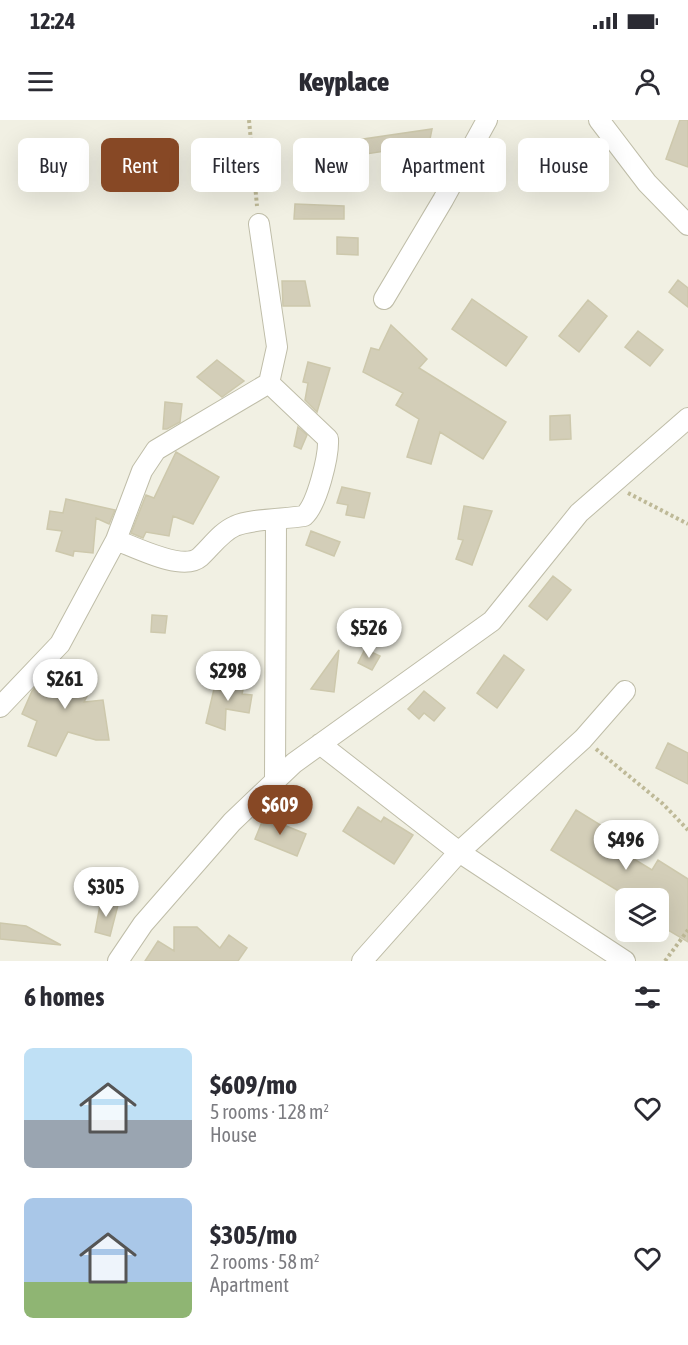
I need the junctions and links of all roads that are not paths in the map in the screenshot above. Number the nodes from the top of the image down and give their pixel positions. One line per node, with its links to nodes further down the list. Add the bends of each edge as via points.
1 (487, 120): 5 (street)
2 (599, 120): 4 (street, via 647,183)
3 (259, 224): 6 (street, via 277,347)
4 (688, 225)
5 (384, 299)
6 (269, 383): 8 (street, via 324,433 329,449 311,509 304,516); 9 (street, via 156,450 142,471)
7 (688, 418): 12 (street, via 579,513 492,621)
8 (276, 521): 9 (street, via 233,527 197,560 185,562); 13 (street)
9 (116, 540): 11 (street, via 60,644)
10 (625, 691): 14 (street, via 583,739)
11 (0, 707)
12 (320, 744): 13 (street); 14 (street)
13 (275, 781): 15 (street, via 232,822 143,924)
14 (459, 852): 16 (street); 17 (street)
15 (118, 961)
16 (362, 961)
17 (625, 961)

